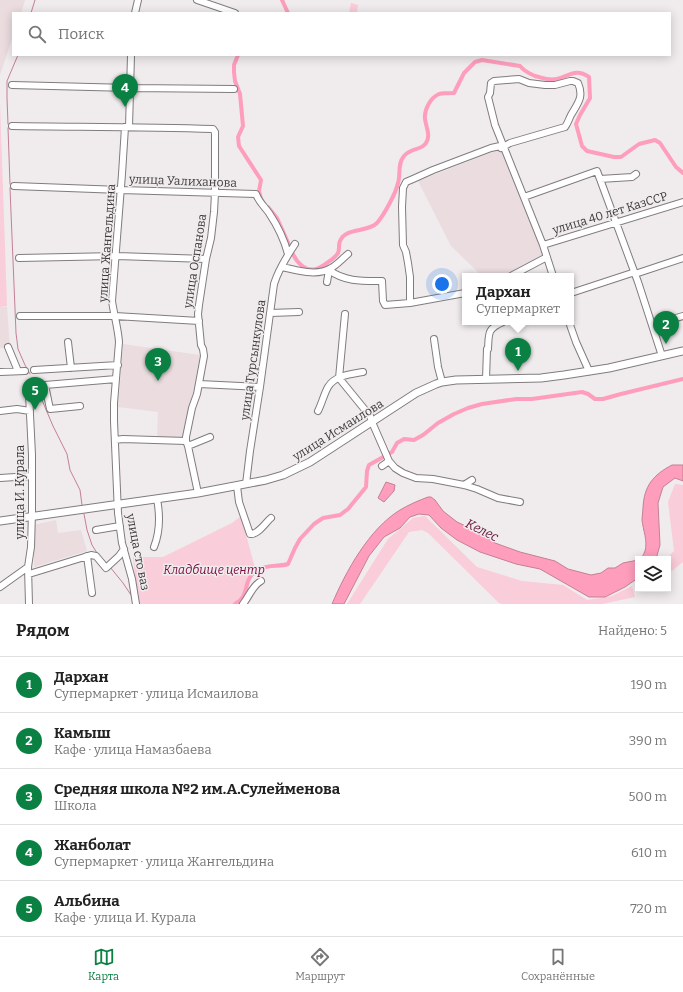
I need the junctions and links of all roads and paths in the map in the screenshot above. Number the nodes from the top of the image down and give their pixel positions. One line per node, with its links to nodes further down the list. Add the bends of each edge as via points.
1 (138, 0): 3 (street)
2 (197, 0): 4 (street)
3 (136, 12)
4 (232, 12)
5 (131, 56): 7 (street, улица Жангельдина)
6 (12, 86): 7 (street)
7 (130, 88): 8 (street); 10 (street, улица Жангельдина)
8 (234, 89)
9 (12, 126): 10 (street)
10 (127, 127): 15 (street, улица Жангельдина); 16 (street, улица Оспанова, via 213,129 216,136)
11 (502, 147): 11 (street, via 488,97 491,82 519,79 545,85 570,81 578,83 580,97 567,125); 17 (street); 37 (street, via 491,148 406,182 403,188 402,207 403,245 410,277)
12 (636, 174): 13 (street, via 632,177)
13 (600, 179): 17 (street, via 597,171); 19 (street)
14 (14, 186): 15 (street, улица Уалиханова)
15 (121, 190): 16 (street, улица Уалиханова); 24 (street, улица Жангельдина)
16 (215, 193): 22 (street, улица Уалиханова, via 256,194 281,234); 27 (street, улица Оспанова, via 212,232)
17 (524, 197): 21 (street)
18 (683, 202): 19 (street, улица 40 лет КазССР)
19 (616, 223): 21 (street, улица 40 лет КазССР); 33 (street)
20 (295, 244): 22 (street, улица Турсынкулова)
21 (543, 245): 25 (street)
22 (288, 254): 29 (street, улица Турсынкулова)
23 (348, 254): 30 (street)
24 (116, 256): 26 (street); 27 (street); 42 (street, улица Жангельдина, via 112,301)
25 (547, 257): 31 (street); 32 (street)
26 (19, 258)
27 (206, 258): 44 (street, улица Оспанова)
28 (683, 258): 33 (street)
29 (282, 267): 30 (street, via 310,273); 39 (street, улица Турсынкулова, via 274,284)
30 (329, 270): 34 (street); 37 (street, via 351,280 382,281 382,301 385,305)
31 (517, 273)
32 (552, 273)
33 (635, 274): 35 (street); 47 (street)
34 (327, 282)
35 (574, 292)
36 (462, 294): 37 (street)
37 (410, 303)
38 (299, 312): 39 (street)
39 (270, 313): 66 (street, улица Турсынкулова)
40 (346, 314): 61 (street)
41 (20, 316): 42 (street)
42 (115, 316): 44 (street); 53 (street, улица Жангельдина, via 119,333)
43 (683, 316): 47 (street)
44 (198, 321): 65 (street, улица Оспанова, via 204,356)
45 (496, 325): 62 (street, via 488,334)
46 (570, 325): 57 (street)
47 (652, 325): 52 (street)
48 (434, 339): 64 (street)
49 (68, 342): 54 (street)
50 (8, 347): 56 (street)
51 (683, 351): 52 (main road, улица Исмаилова)
52 (662, 356): 57 (main road, улица Исмаилова)
53 (118, 365): 54 (street); 63 (street, улица Жангельдина)
54 (71, 368): 55 (street)
55 (34, 370)
56 (18, 371): 58 (street); 59 (street)
57 (589, 371): 62 (main road, улица Исмаилова, via 541,378)
58 (0, 372)
59 (25, 372)
60 (363, 372): 61 (street)
61 (339, 378): 71 (street, via 329,385); 72 (street)
62 (486, 379): 64 (main road, улица Исмаилова)
63 (116, 380): 68 (street, via 45,385 50,409); 74 (street, улица Жангельдина)
64 (442, 382): 72 (main road, улица Исмаилова, via 416,393)
65 (199, 384): 66 (street); 75 (street, улица Оспанова, via 192,408)
66 (260, 388): 81 (street, улица Турсынкулова)
67 (30, 394): 70 (street, улица И. Курала)
68 (80, 406)
69 (0, 410): 70 (street)
70 (30, 411): 78 (street, улица И. Курала)
71 (318, 411)
72 (372, 422): 76 (street); 81 (main road, улица Исмаилова, via 312,464 283,475)
73 (210, 437): 75 (street)
74 (115, 440): 75 (street); 87 (street, улица Жангельдина)
75 (187, 443): 84 (street, улица Оспанова)
76 (389, 461): 77 (street); 82 (street, via 395,468 412,477)
77 (382, 466)
78 (31, 476): 79 (street); 88 (street, улица И. Курала)
79 (0, 478)
80 (472, 480): 82 (street)
81 (246, 484): 83 (main road, улица Исмаилова)
82 (464, 485): 86 (street, via 498,498)
83 (237, 486): 84 (main road, улица Исмаилова); 89 (street, via 242,516 250,534 257,532)
84 (198, 493): 85 (main road, улица Исмаилова)
85 (157, 499): 87 (main road, улица Исмаилова); 93 (street, via 158,539)
86 (520, 502)
87 (118, 505): 88 (main road, улица Исмаилова); 91 (street, улица сто ваз)
88 (31, 517): 90 (main road, улица Исмаилова); 96 (street, улица И. Курала)
89 (271, 518)
90 (0, 522)
91 (120, 526): 92 (street); 94 (street, улица сто ваз)
92 (96, 530)
93 (154, 547)
94 (124, 550): 95 (street, via 106,568 96,556); 102 (street, улица сто ваз)
95 (87, 556): 97 (street); 100 (street)
96 (28, 567): 97 (street, улица И. Курала); 99 (street)
97 (29, 574): 101 (street, улица И. Курала)
98 (261, 581): 103 (street)
99 (0, 587)
100 (92, 593)
101 (29, 604)
102 (136, 604)
103 (243, 604)

